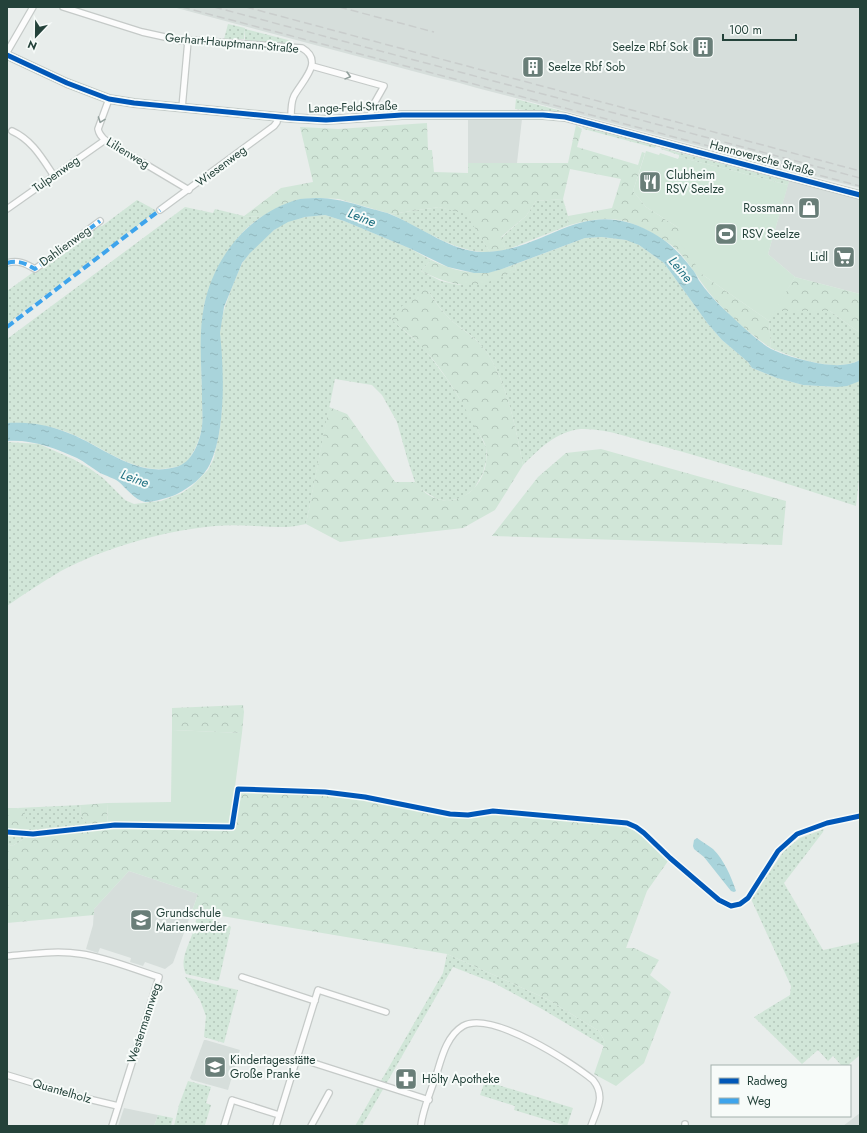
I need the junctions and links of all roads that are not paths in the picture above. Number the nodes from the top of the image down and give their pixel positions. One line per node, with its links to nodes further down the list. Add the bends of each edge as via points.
1 (33, 7): 4 (street)
2 (63, 7): 3 (street, Gerhart-Hauptmann-Straße, via 147,33)
3 (188, 42): 5 (street, Gerhart-Hauptmann-Straße, via 192,40 302,48 310,54); 7 (street)
4 (7, 53): 6 (street, Lange-Feld-Straße, via 67,84)
5 (312, 66): 9 (street, one-way to 9, via 384,86 371,109); 10 (street, Gerhart-Hauptmann-Straße, via 293,98)
6 (109, 99): 7 (street, Lange-Feld-Straße); 12 (street, Lilienweg, one-way to 12, via 98,128)
7 (182, 108): 8 (street, Lange-Feld-Straße)
8 (277, 117): 10 (street, Lange-Feld-Straße); 15 (street, Wiesenweg, via 274,126)
9 (371, 117): 10 (street, Lange-Feld-Straße, via 326,120); 13 (street, Lange-Feld-Straße, via 565,117)
10 (291, 118)
11 (12, 131): 14 (street, via 32,145)
12 (105, 140): 14 (street, Tulpenweg); 15 (street, Lilienweg)
13 (660, 142): 16 (street, Hannoversche Straße)
14 (54, 176): 17 (street, Tulpenweg)
15 (190, 190): 18 (street, Wiesenweg)
16 (860, 195)
17 (7, 209)
18 (160, 210)
19 (100, 221): 20 (street, Dahlienweg, via 34,268 23,262)
20 (7, 263)
21 (7, 956): 29 (street, Westermannweg, via 58,952 81,954 102,958 159,977)
22 (242, 977): 23 (street)
23 (315, 1001): 24 (street, via 318,990); 25 (street)
24 (386, 1012)
25 (298, 1058): 28 (street); 30 (street)
26 (7, 1075): 29 (street, Quantelholz)
27 (329, 1093): 34 (street)
28 (428, 1100): 35 (street); 36 (street, via 443,1055 455,1034 467,1024 478,1022 523,1037 551,1051 593,1080 598,1086 600,1097)
29 (118, 1106): 31 (street, Westermannweg)
30 (279, 1115): 32 (street, via 232,1100); 33 (street)
31 (112, 1126)
32 (224, 1126)
33 (276, 1126)
34 (311, 1126)
35 (421, 1126)
36 (591, 1126)

